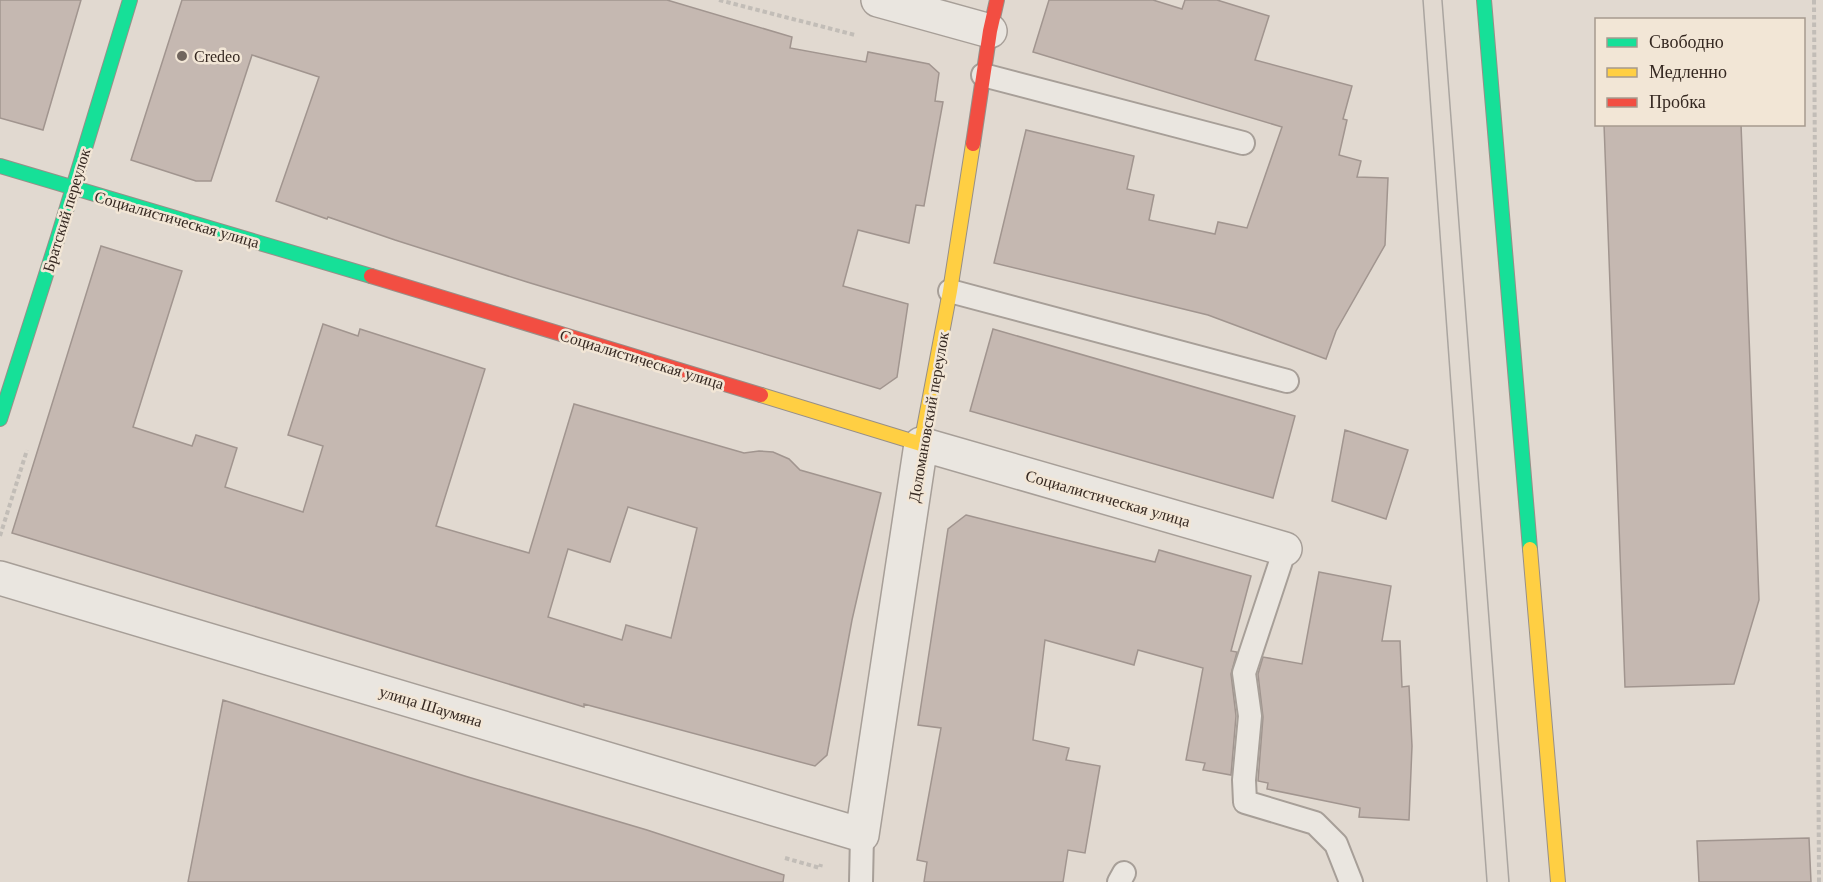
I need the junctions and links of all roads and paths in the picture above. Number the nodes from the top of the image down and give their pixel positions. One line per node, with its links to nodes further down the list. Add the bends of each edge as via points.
1 (130, 0): 11 (street, Братский переулок)
2 (719, 0): 7 (path)
3 (878, 0): 6 (street)
4 (1484, 0): 25 (street)
5 (1814, 0): 14 (path)
6 (993, 15): 8 (street, Доломановский переулок)
7 (855, 35)
8 (983, 75): 9 (lane); 12 (street, Доломановский переулок)
9 (1243, 143)
10 (0, 166): 11 (street, Социалистическая улица)
11 (73, 188): 16 (street, Братский переулок); 17 (street, Социалистическая улица)
12 (950, 291): 13 (lane); 17 (street, Доломановский переулок)
13 (1287, 381)
14 (1817, 392): 15 (path); 26 (path)
15 (1823, 393)
16 (0, 419)
17 (921, 444): 20 (street, Социалистическая улица); 22 (street, Доломановский переулок)
18 (28, 447): 19 (path)
19 (0, 537)
20 (1284, 549): 24 (lane, via 1244,673 1250,716 1245,802 1315,823 1336,844)
21 (0, 578): 22 (street, улица Шаумяна)
22 (862, 835): 23 (lane)
23 (861, 882)
24 (1351, 882)
25 (1558, 882)
26 (1819, 882)

